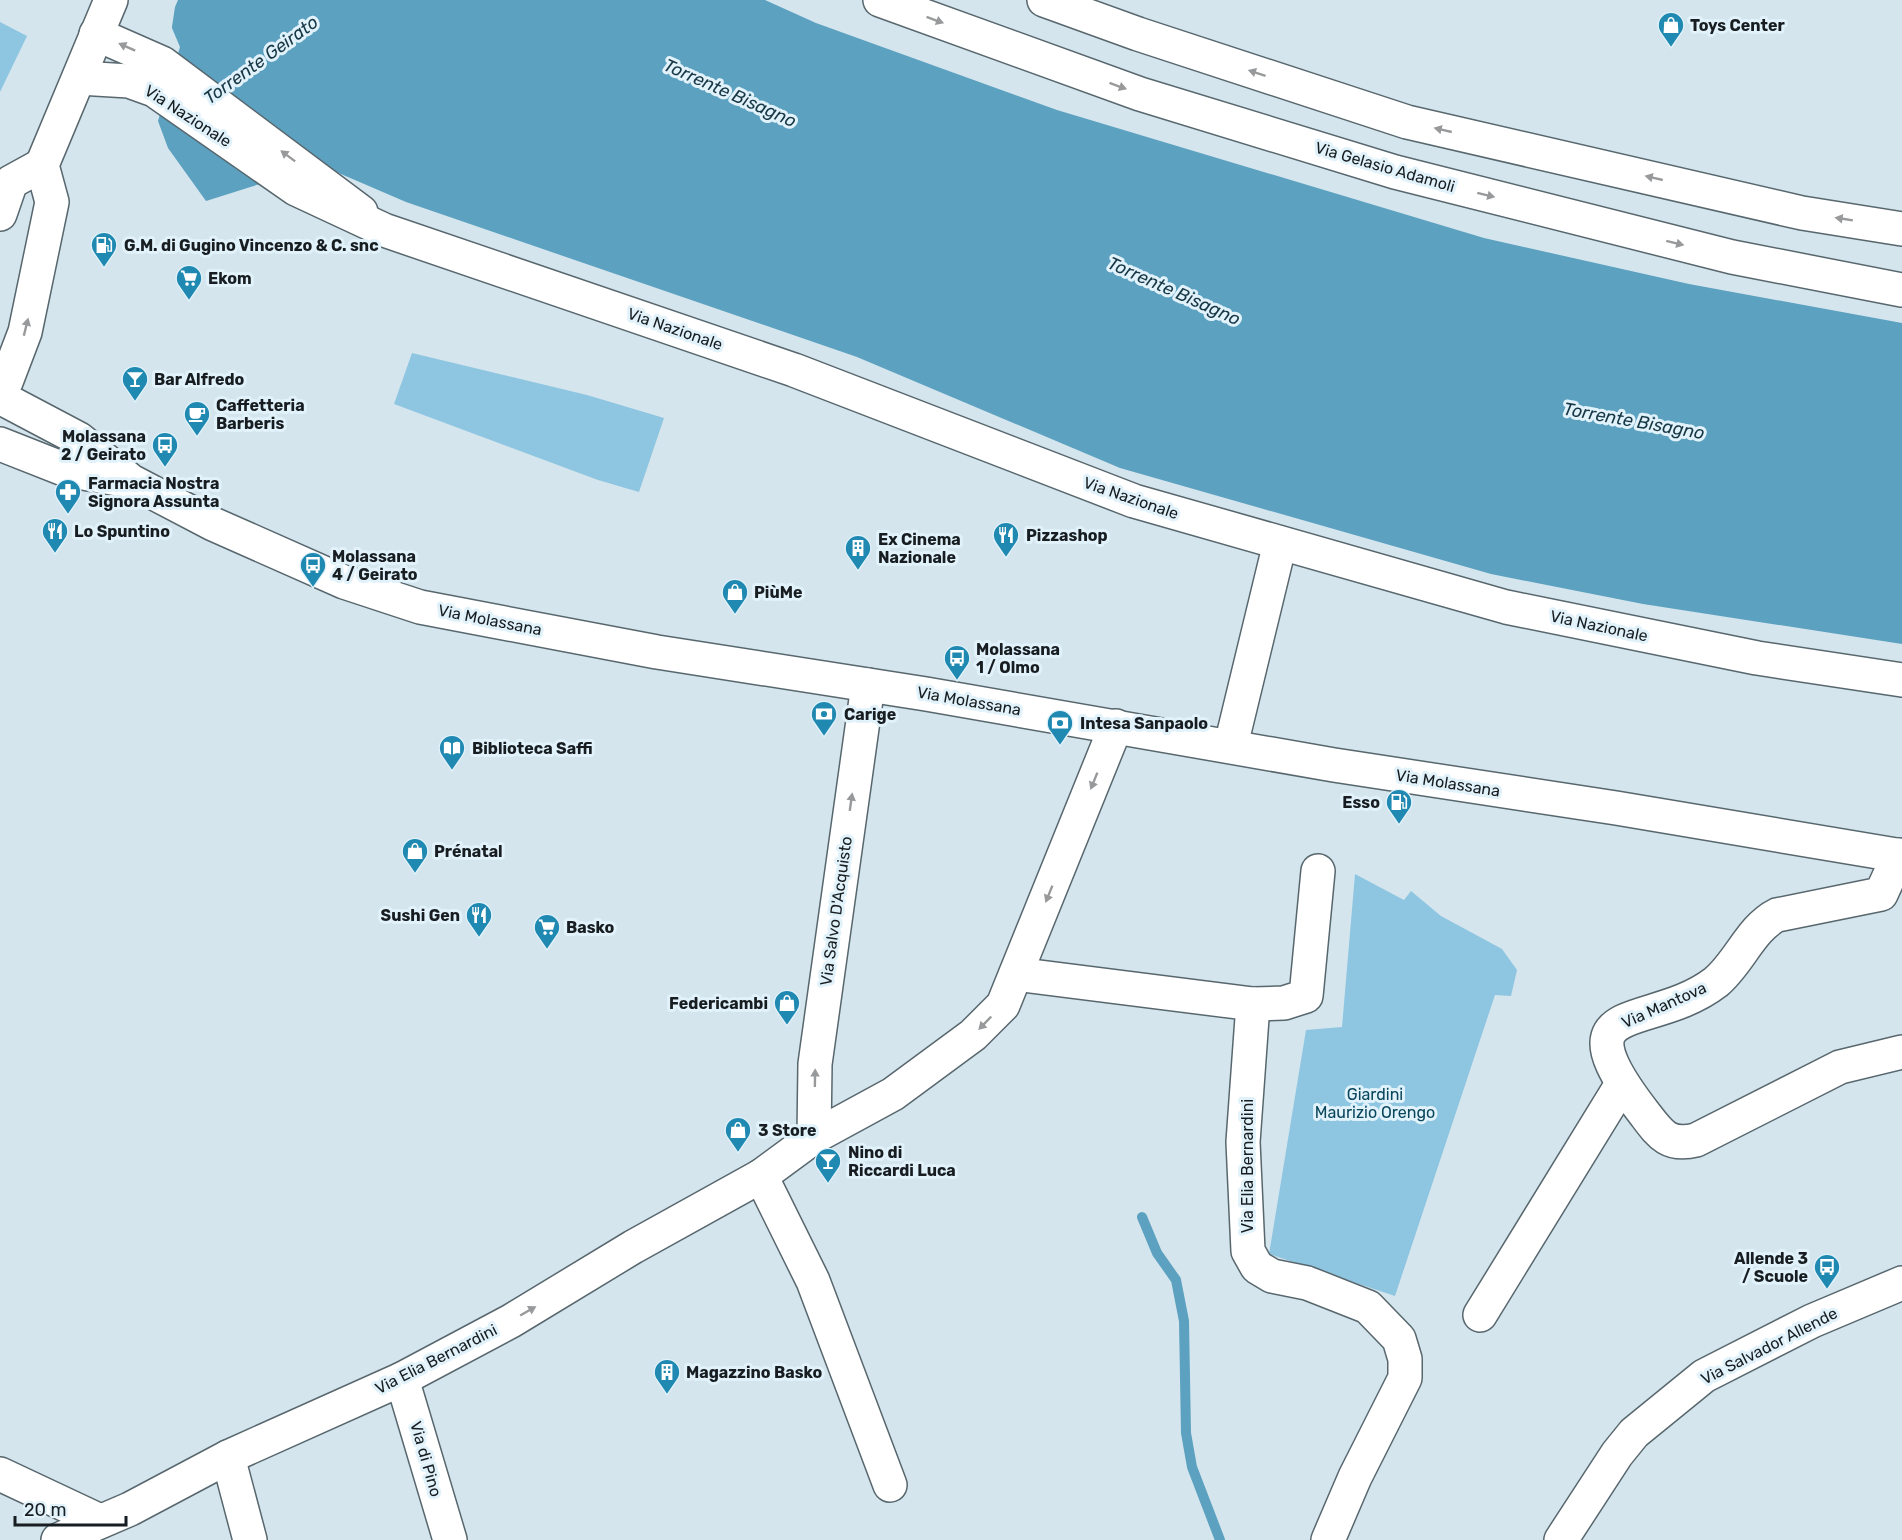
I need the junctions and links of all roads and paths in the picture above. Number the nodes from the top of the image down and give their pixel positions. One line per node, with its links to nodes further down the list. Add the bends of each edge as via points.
1 (880, 0): 9 (main road, Via Gelasio Adamoli, one-way to 9, via 1140,94 1395,172 1732,257)
2 (1044, 0): 7 (main road, one-way to 2, via 1803,213 1407,122)
3 (104, 15): 4 (main road); 8 (main road, Via Nazionale, one-way to 3)
4 (79, 78): 5 (main road); 8 (main road, Via Nazionale, via 129,81 154,90 296,189)
5 (42, 165): 6 (main road, via 11,182); 10 (main road, one-way to 5, via 25,332 52,202)
6 (0, 214)
7 (1902, 229)
8 (384, 230): 13 (main road, Via Nazionale, via 794,370 1134,501)
9 (1902, 290)
10 (4, 396): 12 (main road, Via Molassana, via 79,439)
11 (0, 444): 12 (main road, Via Molassana, via 66,470)
12 (131, 481): 15 (main road, Via Molassana, via 213,524 344,582 420,607 657,652)
13 (1280, 543): 14 (main road, Via Nazionale, via 1506,607 1757,658); 17 (main road)
14 (1902, 680)
15 (868, 685): 16 (main road, Via Molassana); 24 (main road, Via Salvo D'Acquisto, one-way to 15, via 815,1064)
16 (1116, 726): 17 (main road, Via Molassana); 20 (main road, Via Elia Bernardini, one-way to 20)
17 (1231, 745): 18 (main road, Via Molassana)
18 (1900, 856): 23 (main road, Via Mantova, via 1881,894 1767,920 1734,965 1715,982 1620,1023 1610,1031 1606,1053)
19 (1318, 871): 21 (main road, via 1306,996 1284,1003)
20 (1016, 974): 21 (main road); 24 (main road, Via Elia Bernardini, one-way to 24, via 1003,1005 973,1035 893,1094)
21 (1253, 1004): 36 (main road, Via Elia Bernardini, via 1244,1142 1248,1251 1257,1267 1272,1276 1307,1283 1368,1307 1399,1339 1405,1359 1405,1378)
22 (1902, 1052): 23 (main road, Via Mantova, via 1840,1067 1683,1143 1660,1132)
23 (1622, 1084): 27 (main road)
24 (814, 1137): 25 (main road, Via Elia Bernardini)
25 (761, 1176): 28 (main road, Via Elia Bernardini, one-way to 25); 31 (main road, via 813,1281)
26 (1902, 1283): 37 (main road, Via Salvador Allende, via 1812,1321 1704,1376 1634,1433)
27 (1480, 1316)
28 (402, 1379): 29 (main road, Via Elia Bernardini); 35 (main road, Via di Pino)
29 (228, 1457): 32 (main road, Via Elia Bernardini); 34 (main road)
30 (0, 1474): 32 (main road)
31 (890, 1485)
32 (100, 1521): 33 (main road, Via Elia Bernardini)
33 (58, 1540)
34 (250, 1540)
35 (450, 1540)
36 (1328, 1540)
37 (1561, 1540)

